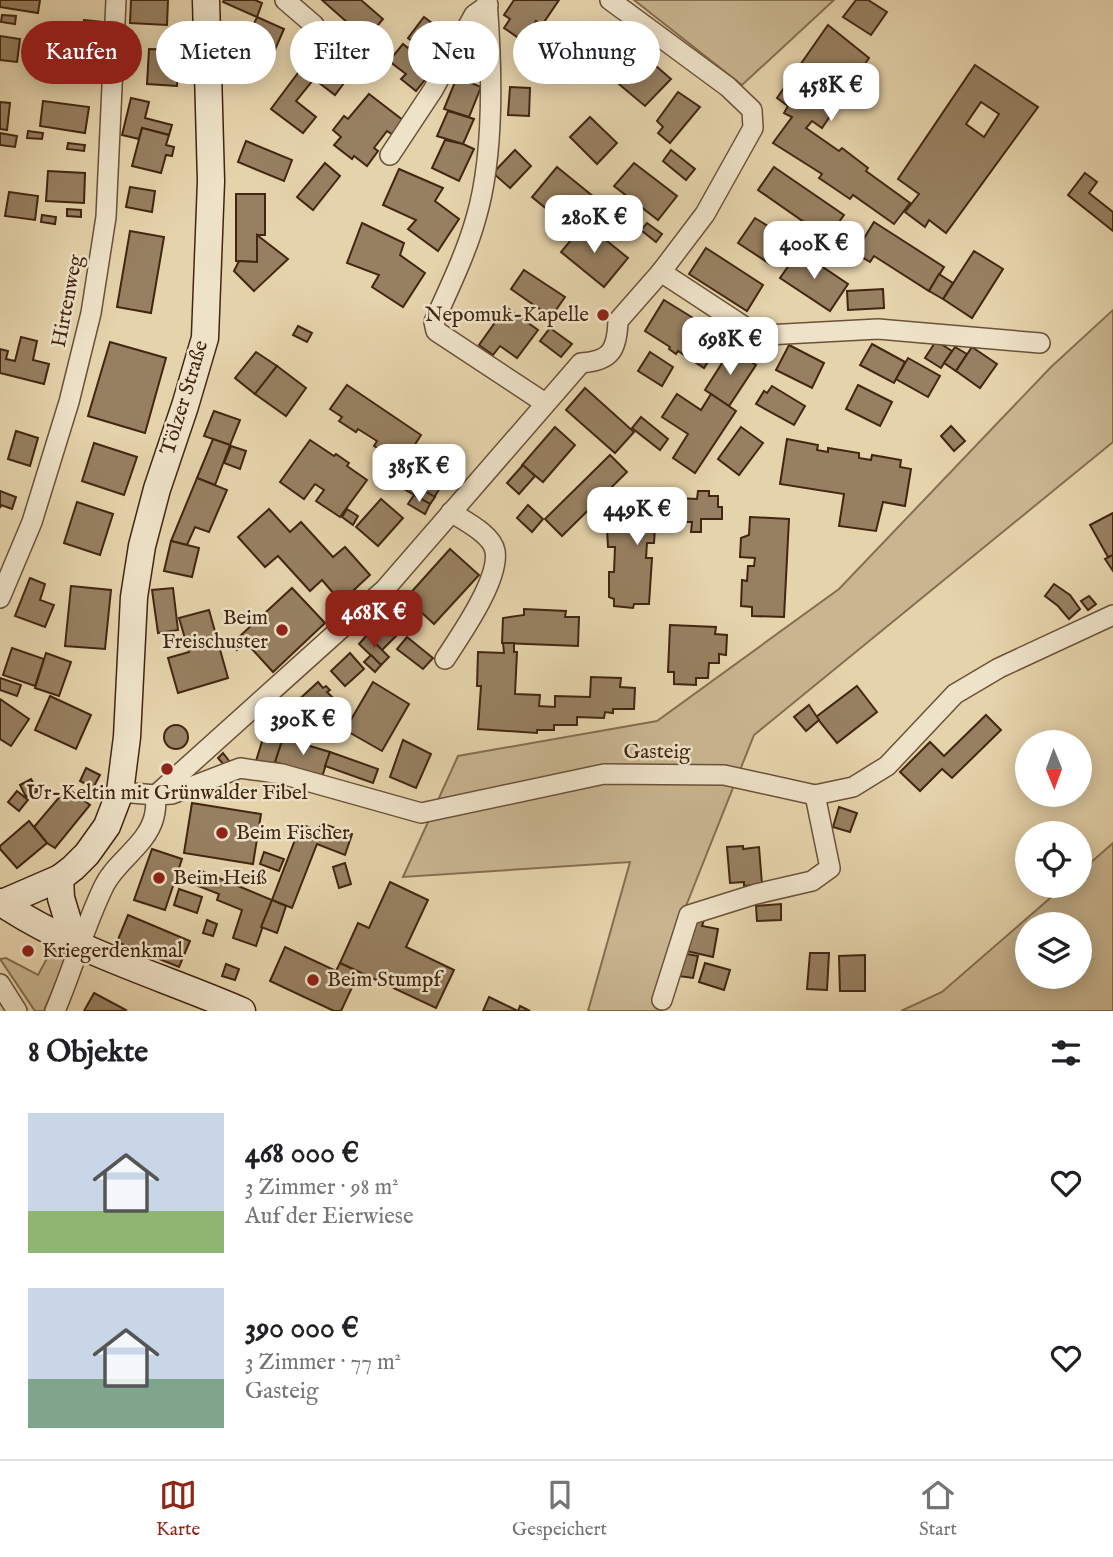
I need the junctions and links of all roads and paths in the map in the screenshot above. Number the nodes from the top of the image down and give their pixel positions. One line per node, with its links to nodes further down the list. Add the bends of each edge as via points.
1 (116, 0): 12 (street, Hirtenweg, via 106,217 91,313 32,522)
2 (206, 0): 15 (main road, Tölzer Straße, via 211,181 205,338 142,546)
3 (285, 0): 6 (street)
4 (610, 0): 8 (street, via 752,110 753,128 705,214)
5 (488, 2): 7 (street, via 474,15); 10 (street, via 489,142 484,186 464,254 434,322 436,331)
6 (309, 21)
7 (390, 155)
8 (661, 272): 9 (street, via 754,333 878,329); 10 (street, via 618,321 618,338 611,353 597,362 581,363)
9 (1040, 343)
10 (545, 403): 11 (street)
11 (451, 512): 14 (street, via 489,540 495,552 491,576 468,625); 17 (street, via 385,589)
12 (0, 598)
13 (1113, 615): 16 (street, Gasteig, via 999,668 955,694 887,766 853,787)
14 (444, 659)
15 (120, 792): 17 (street); 18 (main road, Tölzer Straße, via 98,840)
16 (815, 795): 17 (street, Gasteig, via 724,775 604,774 421,813 282,774 240,768); 22 (street, via 830,868 812,881 689,915)
17 (156, 796): 20 (street, via 154,818 106,882 84,929)
18 (60, 878): 19 (main road, Tölzer Straße); 20 (main road, via 61,898)
19 (1, 903): 20 (main road)
20 (83, 946): 24 (street); 25 (main road)
21 (0, 984): 23 (street)
22 (662, 1000)
23 (17, 1011)
24 (55, 1011)
25 (242, 1011)

